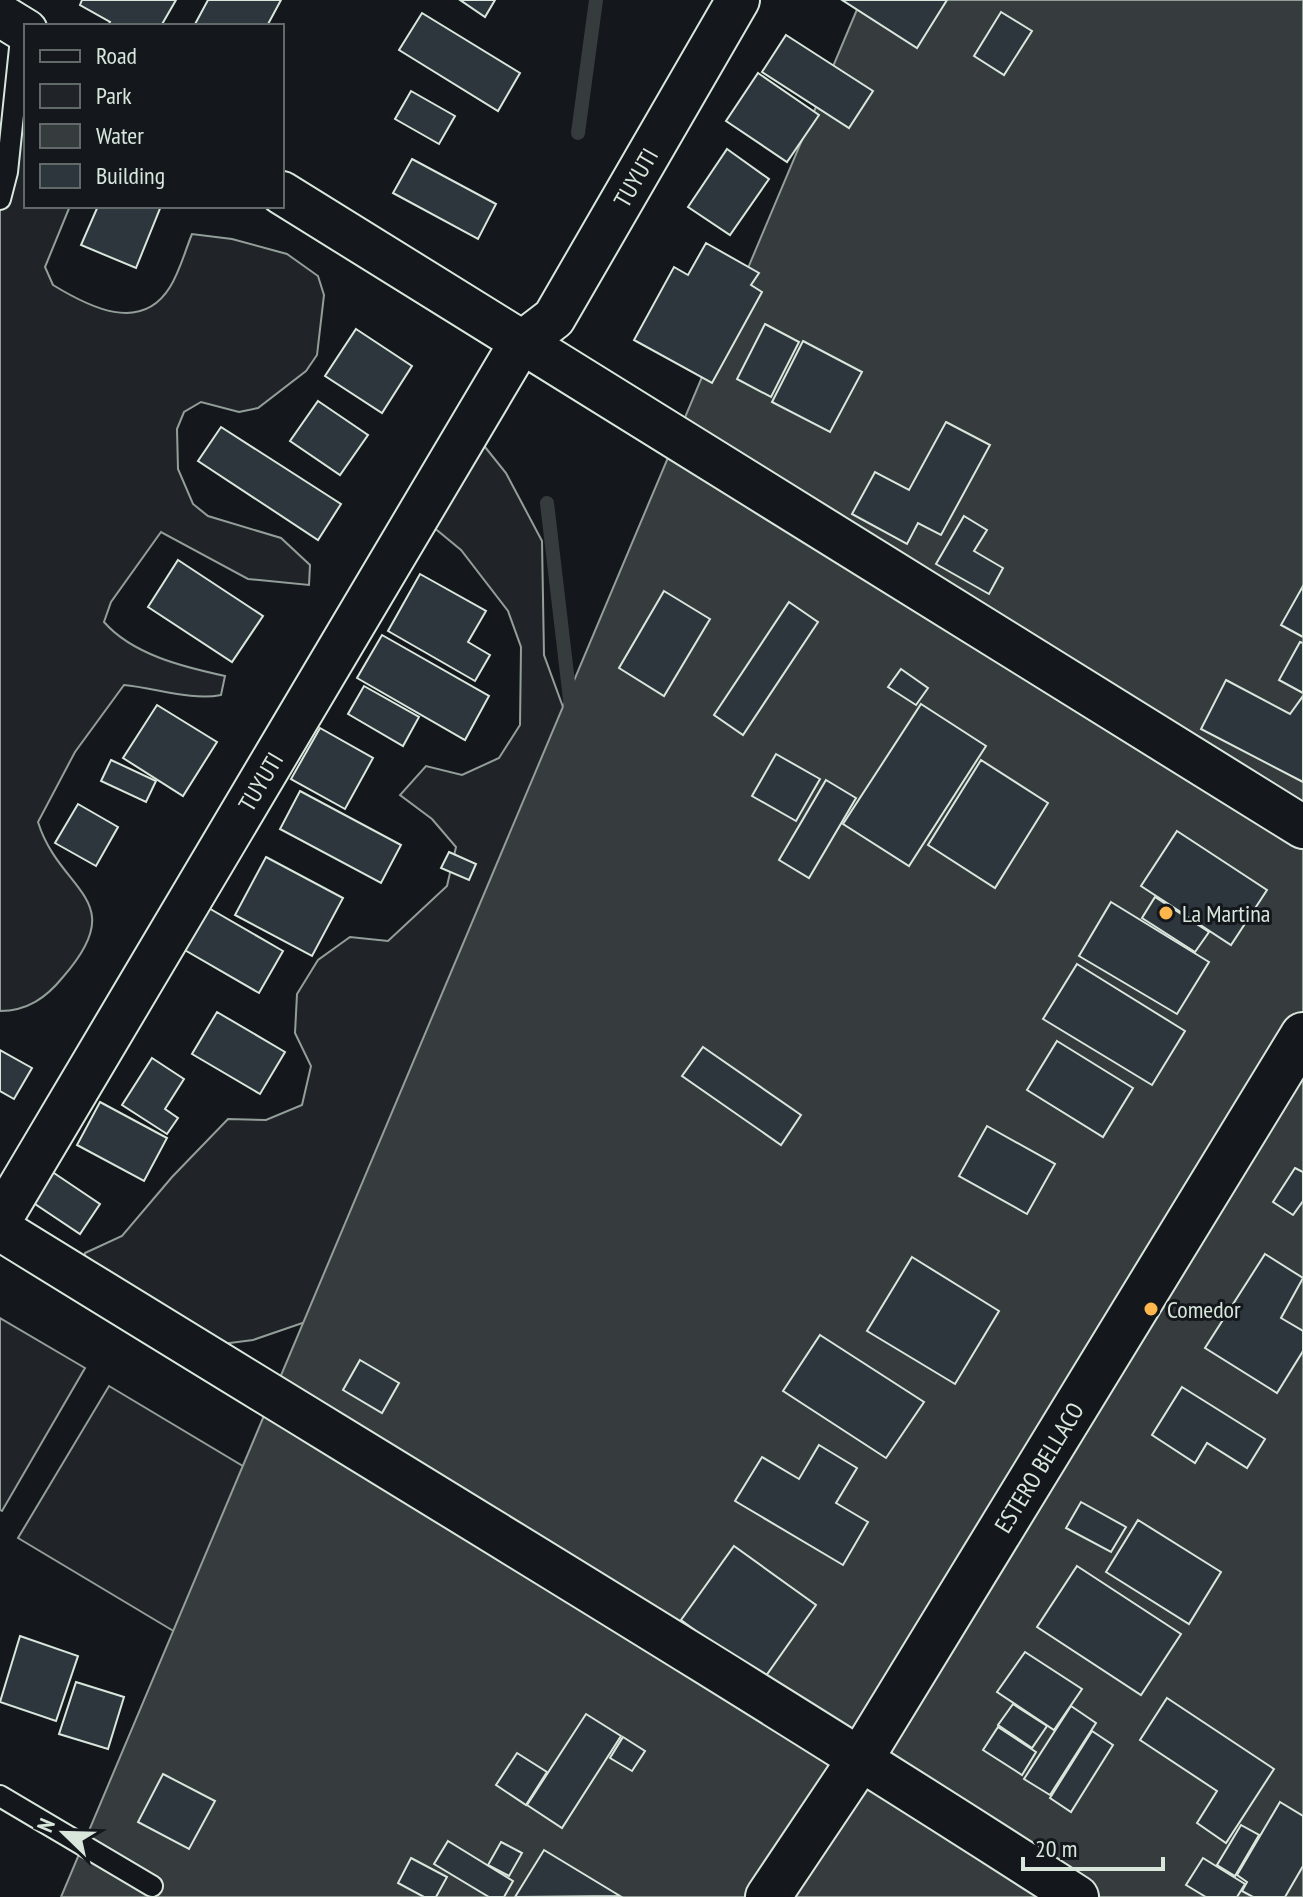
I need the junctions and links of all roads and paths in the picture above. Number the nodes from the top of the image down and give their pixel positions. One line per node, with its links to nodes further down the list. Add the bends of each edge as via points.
1 (738, 0): 5 (street, TUYUTI, via 554,318)
2 (16, 25): 4 (lane, via 7,172)
3 (284, 194): 5 (street)
4 (0, 199)
5 (520, 344): 6 (street); 8 (street, TUYUTI)
6 (1303, 827)
7 (1303, 1035): 10 (street, ESTERO BELLACO)
8 (0, 1220)
9 (0, 1229): 10 (street)
10 (861, 1758): 13 (street, ESTERO BELLACO); 14 (street)
11 (0, 1796): 12 (lane)
12 (152, 1886)
13 (768, 1897)
14 (1077, 1897)

